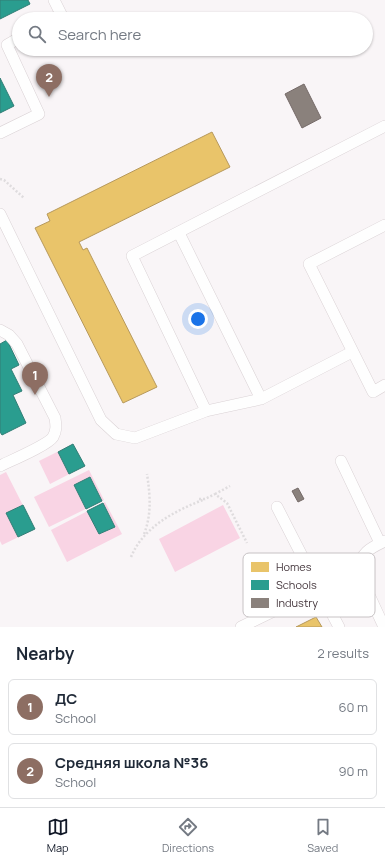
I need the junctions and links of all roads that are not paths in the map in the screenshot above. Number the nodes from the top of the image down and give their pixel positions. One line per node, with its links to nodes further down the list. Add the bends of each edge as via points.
1 (54, 0): 2 (lane)
2 (60, 12)
3 (12, 42): 4 (lane)
4 (3, 46): 6 (lane, via 39,114)
5 (384, 130): 9 (lane)
6 (0, 133)
7 (0, 214): 14 (lane, via 101,420 116,434 135,438)
8 (385, 225): 11 (lane, via 309,264)
9 (180, 233): 13 (lane); 14 (lane, via 132,256)
10 (0, 330): 16 (lane, via 17,344 55,418 56,428 52,438 44,444)
11 (352, 352): 12 (lane, via 373,392); 13 (lane)
12 (385, 385)
13 (262, 399): 14 (lane)
14 (206, 411)
15 (341, 460): 18 (lane)
16 (0, 466)
17 (278, 507): 19 (lane)
18 (383, 542): 20 (lane)
19 (301, 553)
20 (365, 553)
21 (375, 608): 26 (lane)
22 (262, 617): 24 (lane)
23 (334, 617): 25 (lane)
24 (241, 627)
25 (339, 627)
26 (384, 627)

